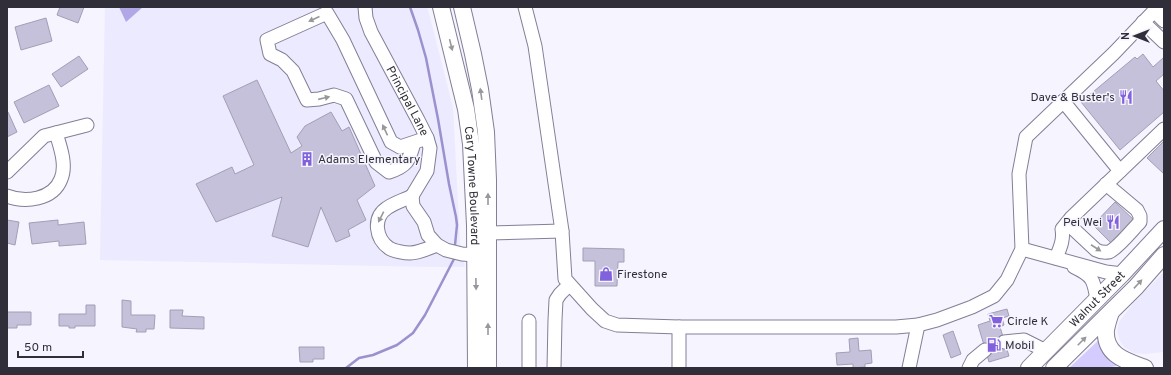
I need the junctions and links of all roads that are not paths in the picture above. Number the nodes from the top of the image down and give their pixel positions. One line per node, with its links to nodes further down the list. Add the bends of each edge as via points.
1 (366, 7): 13 (street, Principal Lane, via 366,18 371,32)
2 (441, 7): 26 (main road, Cary Towne Boulevard, one-way to 26, via 466,109 471,152)
3 (462, 7): 23 (main road, Cary Towne Boulevard, one-way to 3, via 486,132 474,54)
4 (525, 7): 22 (street, via 535,46)
5 (1156, 9): 6 (street); 7 (street)
6 (1164, 21)
7 (1143, 22): 8 (street); 9 (street)
8 (1164, 42)
9 (1063, 101): 15 (street); 25 (street, via 1026,137 1019,174)
10 (87, 125): 12 (street)
11 (1164, 129): 15 (street)
12 (56, 133): 16 (street, via 44,136); 18 (street, via 63,166 62,178 57,185 41,197 29,200)
13 (427, 138): 14 (street); 19 (street, Principal Lane, via 430,148 426,171)
14 (414, 143): 14 (street, one-way to 14, via 400,147 391,142 343,40 327,13 267,40 270,54 282,60 292,71 307,100 334,96 346,99 376,162 389,172 399,169 409,159)
15 (1120, 171): 17 (street)
16 (7, 172)
17 (1106, 184): 20 (street); 20 (street, one-way to 17, via 1096,250 1108,252 1114,249 1140,222 1140,216 1137,210)
18 (7, 196)
19 (412, 196): 24 (street, via 413,206 424,222 428,235); 24 (street, one-way to 24, via 386,208 380,215 377,226 382,241 390,249 410,253)
20 (1067, 224): 28 (street, via 1062,229 1063,237)
21 (1164, 229): 29 (main road, Walnut Street)
22 (562, 231): 23 (street); 30 (street, via 565,279)
23 (488, 233): 40 (main road, Cary Towne Boulevard, one-way to 23)
24 (437, 245): 26 (street, via 446,250)
25 (1022, 249): 28 (street); 34 (street, via 1007,280 994,296 937,320)
26 (475, 255): 39 (main road, Cary Towne Boulevard, one-way to 39)
27 (1164, 256): 32 (main road, Walnut Street, one-way to 27)
28 (1056, 258): 29 (street); 31 (street, via 1082,271 1093,280)
29 (1122, 274): 31 (main road, Walnut Street)
30 (569, 285): 35 (street, via 605,321 617,326); 42 (street, via 556,300)
31 (1097, 300): 38 (main road, Walnut Street)
32 (1111, 311): 47 (main road, Walnut Street, one-way to 32); 48 (main road, via 1106,329 1108,344 1115,355)
33 (528, 320): 41 (street)
34 (918, 324): 35 (street, via 888,327); 44 (street)
35 (679, 328): 43 (street)
36 (1004, 342): 38 (street, via 1024,340)
37 (985, 350): 45 (street, via 973,360)
38 (1046, 351): 46 (main road, Walnut Street)
39 (476, 368)
40 (488, 368)
41 (529, 368)
42 (554, 368)
43 (679, 368)
44 (909, 368)
45 (969, 368)
46 (1029, 368)
47 (1054, 368)
48 (1145, 368)

